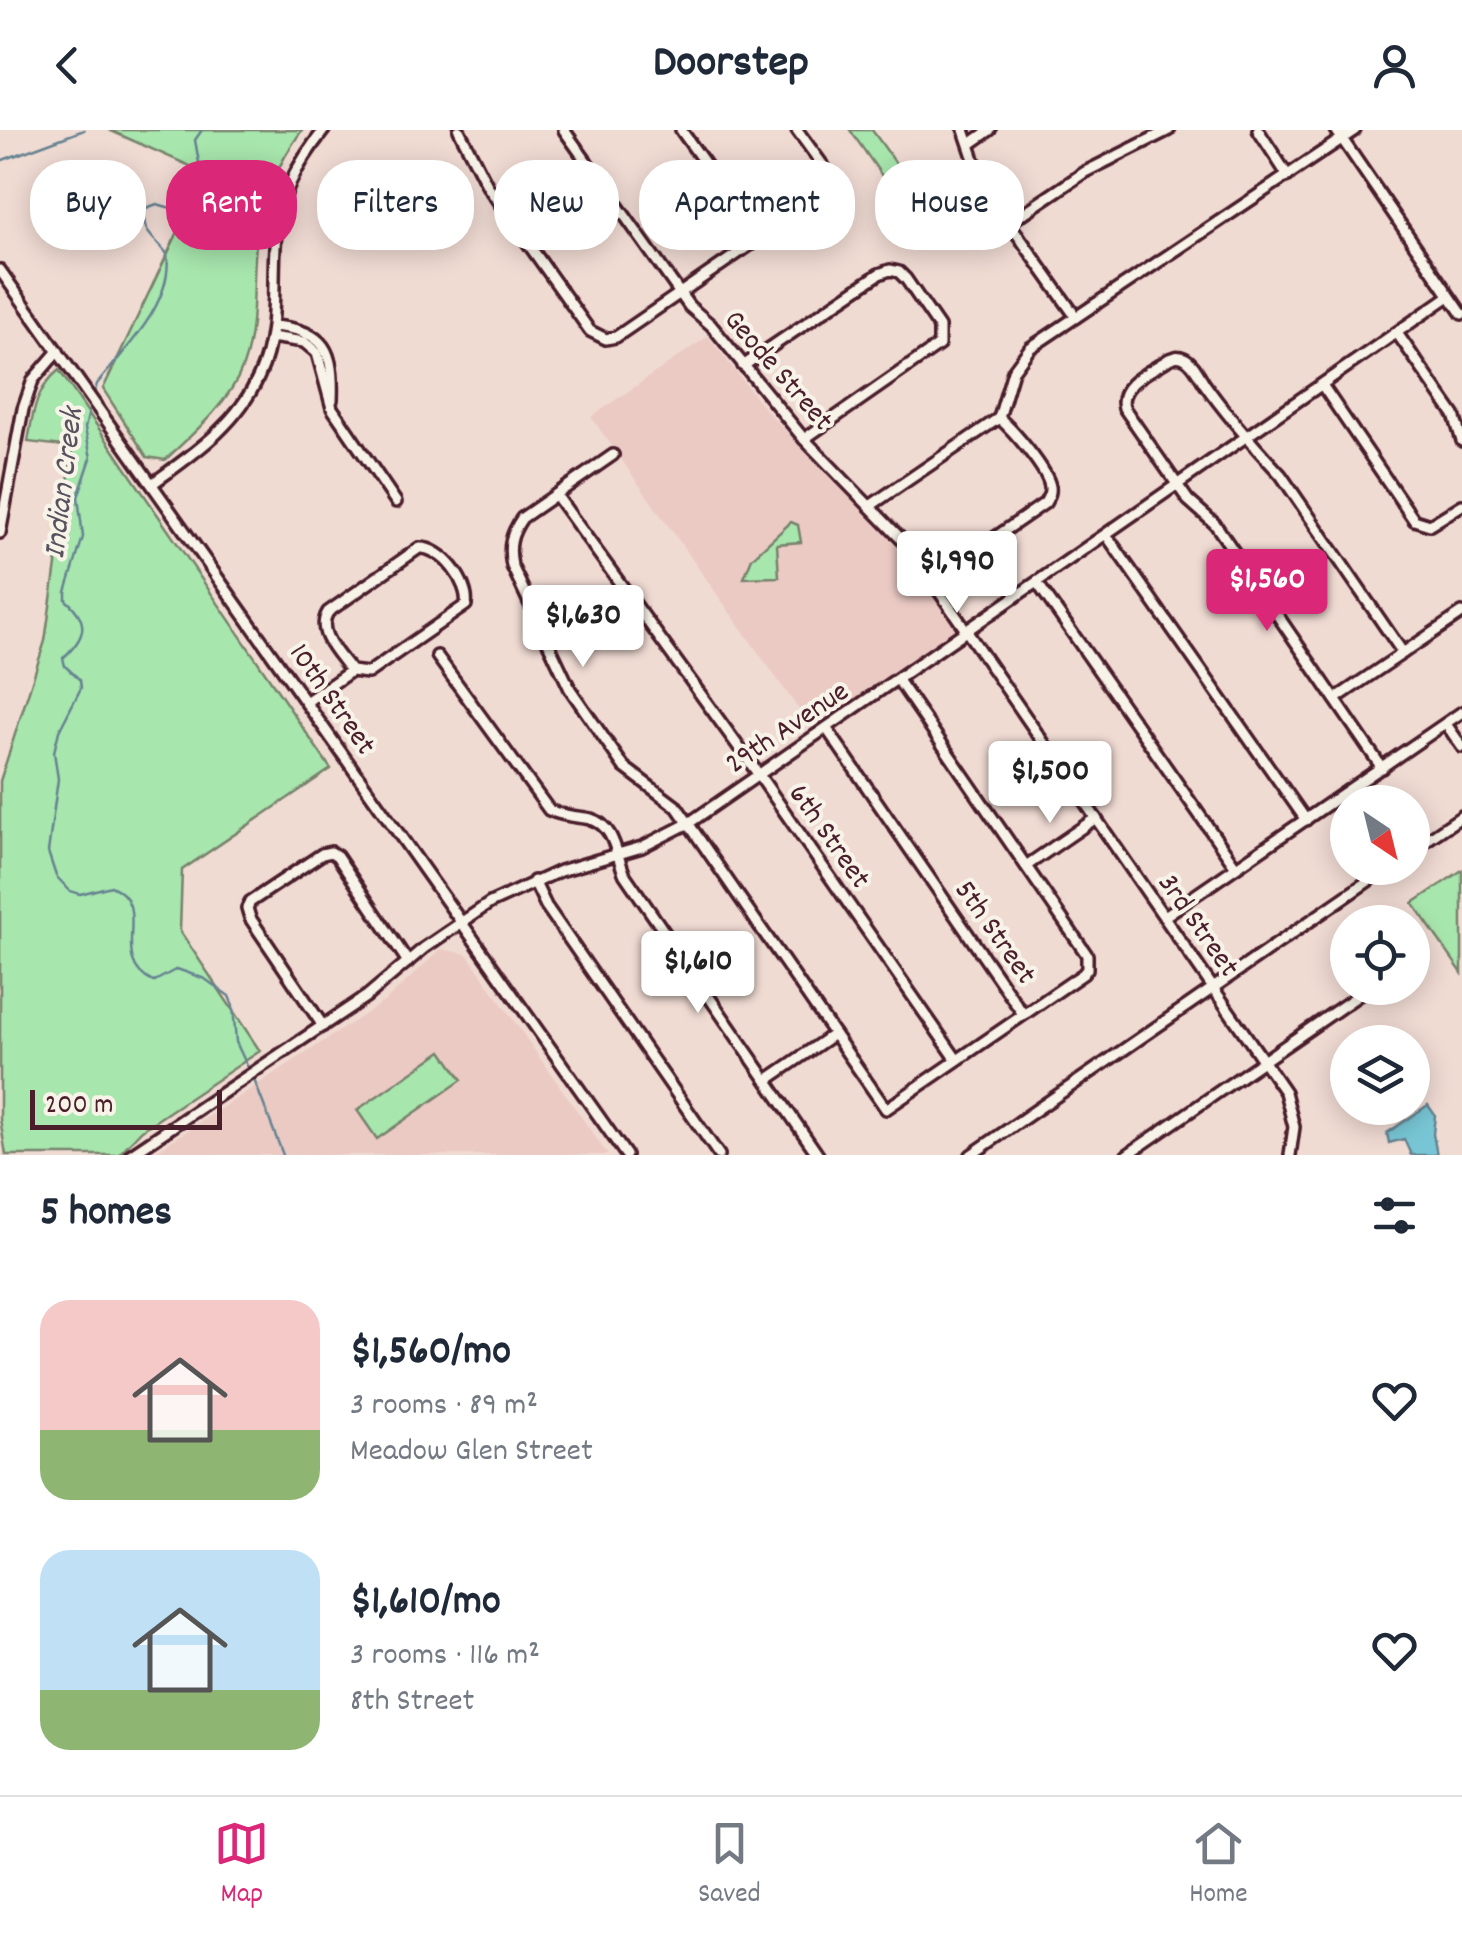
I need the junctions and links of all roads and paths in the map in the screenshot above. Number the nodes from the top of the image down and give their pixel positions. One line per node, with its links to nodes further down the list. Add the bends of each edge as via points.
1 (324, 130): 25 (street, via 293,176 280,214)
2 (459, 130): 21 (street, via 488,186 596,336 616,336)
3 (564, 130): 21 (street, Geode Street)
4 (681, 130): 13 (street)
5 (798, 130): 14 (street)
6 (964, 130): 12 (street)
7 (990, 130): 12 (street)
8 (1169, 130): 17 (street, via 1085,172)
9 (1258, 130): 16 (street)
10 (1355, 130): 11 (street)
11 (1339, 134): 16 (street); 22 (street)
12 (970, 144): 15 (street)
13 (702, 160)
14 (819, 160)
15 (975, 160)
16 (1288, 176): 24 (street)
17 (1024, 213)
18 (1024, 244): 24 (street)
19 (742, 250): 21 (street)
20 (0, 270): 28 (street, 10th Street)
21 (679, 293): 29 (street, Geode Street)
22 (1450, 296): 23 (street); 26 (street, 29th Avenue)
23 (1462, 314)
24 (1076, 317): 32 (street, via 1020,359)
25 (273, 326): 27 (street); 31 (street, via 308,332 322,342 331,356)
26 (1397, 333): 30 (street, 29th Avenue); 35 (street, via 1454,415)
27 (270, 337): 31 (street, via 304,342 316,353); 37 (street, via 259,376 240,408)
28 (58, 351): 37 (street, 10th Street); 43 (street, via 33,380 23,409)
29 (743, 366): 34 (street, Geode Street); 34 (street, via 879,274 890,270 906,279 939,328 939,345)
30 (1322, 385): 33 (street, 29th Avenue); 41 (street, via 1414,520 1430,525)
31 (332, 408): 40 (street)
32 (999, 418): 42 (street); 45 (street, via 1047,478 1049,495)
33 (1248, 437): 38 (street, 29th Avenue); 38 (street, via 1189,360 1169,359 1125,390 1121,401); 49 (street)
34 (804, 439): 42 (street, Geode Street)
35 (1462, 440)
36 (613, 455): 39 (street)
37 (152, 484): 54 (street, 10th Street)
38 (1177, 485): 44 (street, 29th Avenue); 53 (street, via 1215,524)
39 (556, 495): 60 (street, 6th Street); 64 (street, via 513,531 512,566 570,689 624,767 668,798)
40 (396, 502)
41 (1462, 505)
42 (870, 506): 45 (street, Geode Street)
43 (0, 533)
44 (1108, 536): 46 (street, 29th Avenue); 63 (street)
45 (932, 580): 48 (street, Geode Street)
46 (1038, 584): 48 (street, 29th Avenue); 68 (street)
47 (1462, 612): 49 (street)
48 (968, 632): 52 (street, 29th Avenue); 62 (street, 3rd Street)
49 (1403, 653): 53 (street)
50 (437, 656): 66 (street, via 540,801 563,817 601,824)
51 (351, 671): 51 (street, via 368,673 466,604 466,589 438,552 419,548 328,612 323,632); 54 (street)
52 (898, 680): 57 (street, 29th Avenue); 67 (street)
53 (1335, 699): 59 (street)
54 (306, 702): 72 (street, 10th Street)
55 (1462, 712): 56 (street)
56 (1446, 724): 58 (street); 59 (street)
57 (826, 729): 60 (street, 29th Avenue); 76 (street, 5th Street)
58 (1462, 747)
59 (1382, 768): 63 (street)
60 (759, 775): 64 (street, 29th Avenue); 79 (street, 6th Street)
61 (1462, 816): 65 (street)
62 (1096, 818): 67 (street); 71 (street, 3rd Street)
63 (1306, 820): 68 (street)
64 (689, 824): 66 (street, 29th Avenue); 78 (street)
65 (1430, 838)
66 (616, 856): 69 (street, 29th Avenue); 81 (street)
67 (1026, 866): 76 (street, via 1089,962 1083,974)
68 (1236, 868): 71 (street)
69 (534, 881): 72 (street, 29th Avenue); 84 (street)
70 (1361, 885): 74 (street)
71 (1164, 916): 74 (street, 3rd Street)
72 (461, 920): 73 (street, 29th Avenue); 83 (street, 10th Street)
73 (408, 962): 77 (street, 29th Avenue); 77 (street, via 331,852 250,902 250,918)
74 (1213, 987): 80 (street, 3rd Street); 86 (street)
75 (1345, 1005): 80 (street)
76 (1024, 1014): 79 (street)
77 (322, 1026): 82 (street, 29th Avenue)
78 (834, 1034): 79 (street, via 886,1109); 81 (street)
79 (957, 1060)
80 (1264, 1061): 87 (street); 88 (street, 3rd Street, via 1291,1110)
81 (766, 1080): 85 (street)
82 (130, 1155)
83 (626, 1155)
84 (718, 1155)
85 (818, 1155)
86 (971, 1155)
87 (1127, 1155)
88 (1290, 1155)

